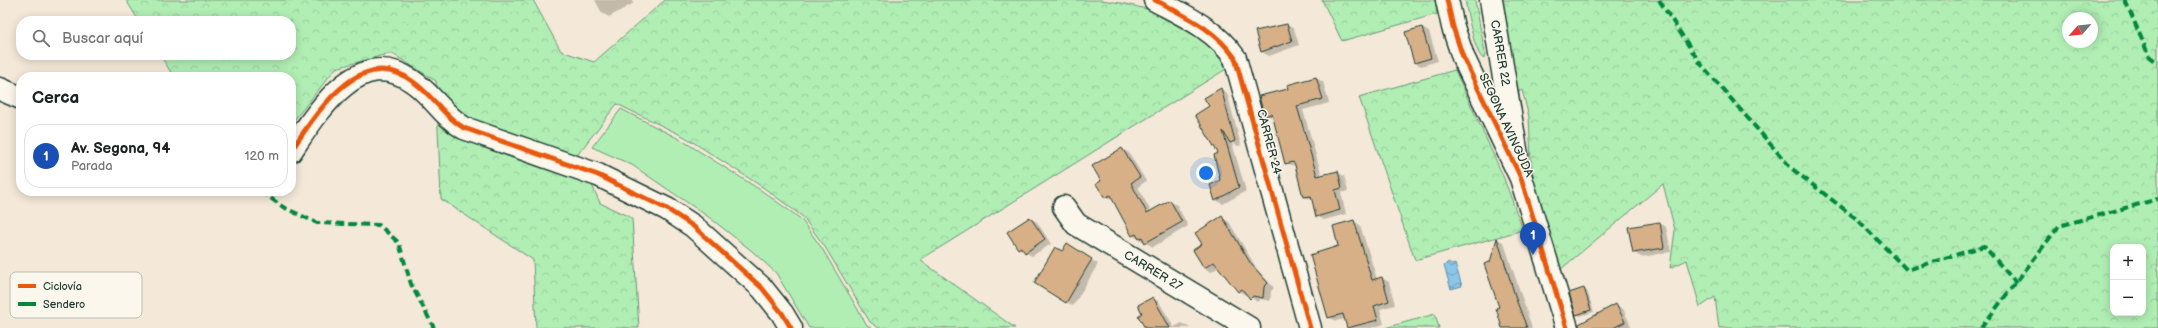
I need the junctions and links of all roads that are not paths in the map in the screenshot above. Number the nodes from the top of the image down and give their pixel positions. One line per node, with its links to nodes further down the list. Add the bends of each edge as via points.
1 (1155, 0): 11 (street, CARRER 24, via 1209,30 1220,38 1235,58)
2 (1447, 0): 7 (street, SEGONA AVINGUDA, via 1463,57)
3 (1491, 0): 7 (street, CARRER 22)
4 (0, 89): 5 (street)
5 (16, 96)
6 (296, 144): 9 (street, via 324,105 354,78 373,71 387,70 400,74 424,89 452,121 464,128 598,175 667,209 693,226 756,282)
7 (1521, 178): 12 (street, SEGONA AVINGUDA)
8 (1064, 206): 10 (street, CARRER 27, via 1076,224)
9 (791, 328)
10 (1249, 328)
11 (1310, 328)
12 (1567, 328)

